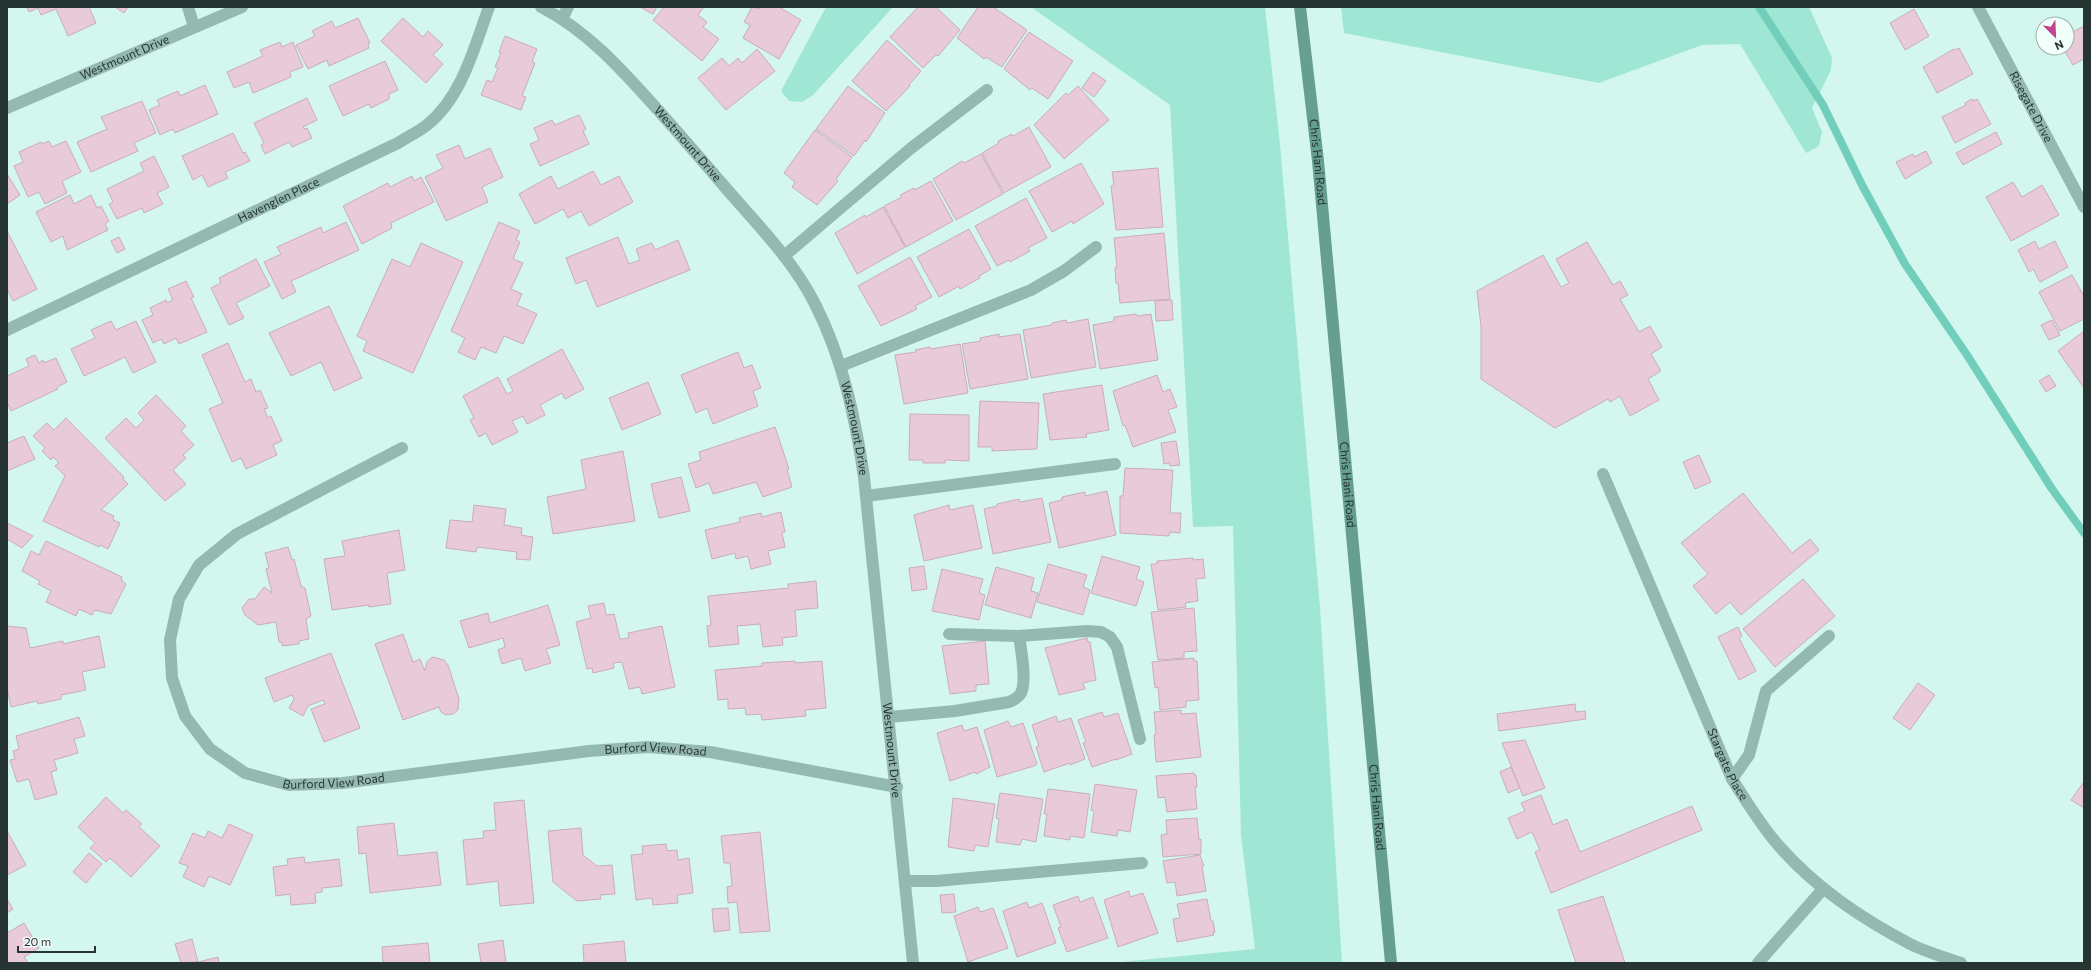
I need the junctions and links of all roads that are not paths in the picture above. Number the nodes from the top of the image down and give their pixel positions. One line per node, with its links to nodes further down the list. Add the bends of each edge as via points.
1 (188, 7): 9 (street)
2 (242, 7): 9 (street, Westmount Drive)
3 (489, 7): 15 (street, Havenglen Place, via 462,77 448,104 427,125 398,143)
4 (568, 7): 8 (street)
5 (1300, 7): 33 (main road, Chris Hani Road, via 1318,162)
6 (1978, 7): 12 (street, Risegate Drive)
7 (544, 8): 8 (street, Westmount Drive)
8 (562, 19): 14 (street, Westmount Drive, via 598,46 638,88)
9 (194, 27): 11 (street, Westmount Drive)
10 (987, 90): 14 (street, via 910,149)
11 (7, 108)
12 (2084, 207)
13 (1096, 247): 16 (street, via 1064,271 1031,290)
14 (784, 256): 16 (street, Westmount Drive, via 816,305)
15 (7, 330)
16 (841, 366): 20 (street, Westmount Drive, via 855,418)
17 (402, 448): 27 (street, Burford View Road, via 237,534 199,565 179,600 170,640 172,678 185,716 210,749 245,773 289,785 343,783 589,751 648,747 710,752)
18 (1115, 464): 20 (street)
19 (1603, 474): 26 (street, Stargate Place)
20 (866, 496): 24 (street, Westmount Drive)
21 (949, 634): 22 (street)
22 (1019, 636): 24 (street, via 1024,683 1022,692 1016,698 1009,702 955,711); 25 (street, via 1087,631 1101,632 1110,637 1117,648)
23 (1829, 636): 26 (street, via 1766,691 1749,755)
24 (889, 717): 27 (street, Westmount Drive)
25 (1140, 739)
26 (1732, 779): 30 (street, Stargate Place, via 1779,846)
27 (897, 787): 29 (street, Westmount Drive)
28 (1142, 863): 29 (street)
29 (906, 881): 32 (street, Westmount Drive)
30 (1823, 889): 31 (street, Stargate Place, via 1844,906 1911,944); 34 (street)
31 (1930, 958): 35 (street, Stargate Place)
32 (913, 963)
33 (1391, 963)
34 (1758, 963)
35 (1961, 963)

